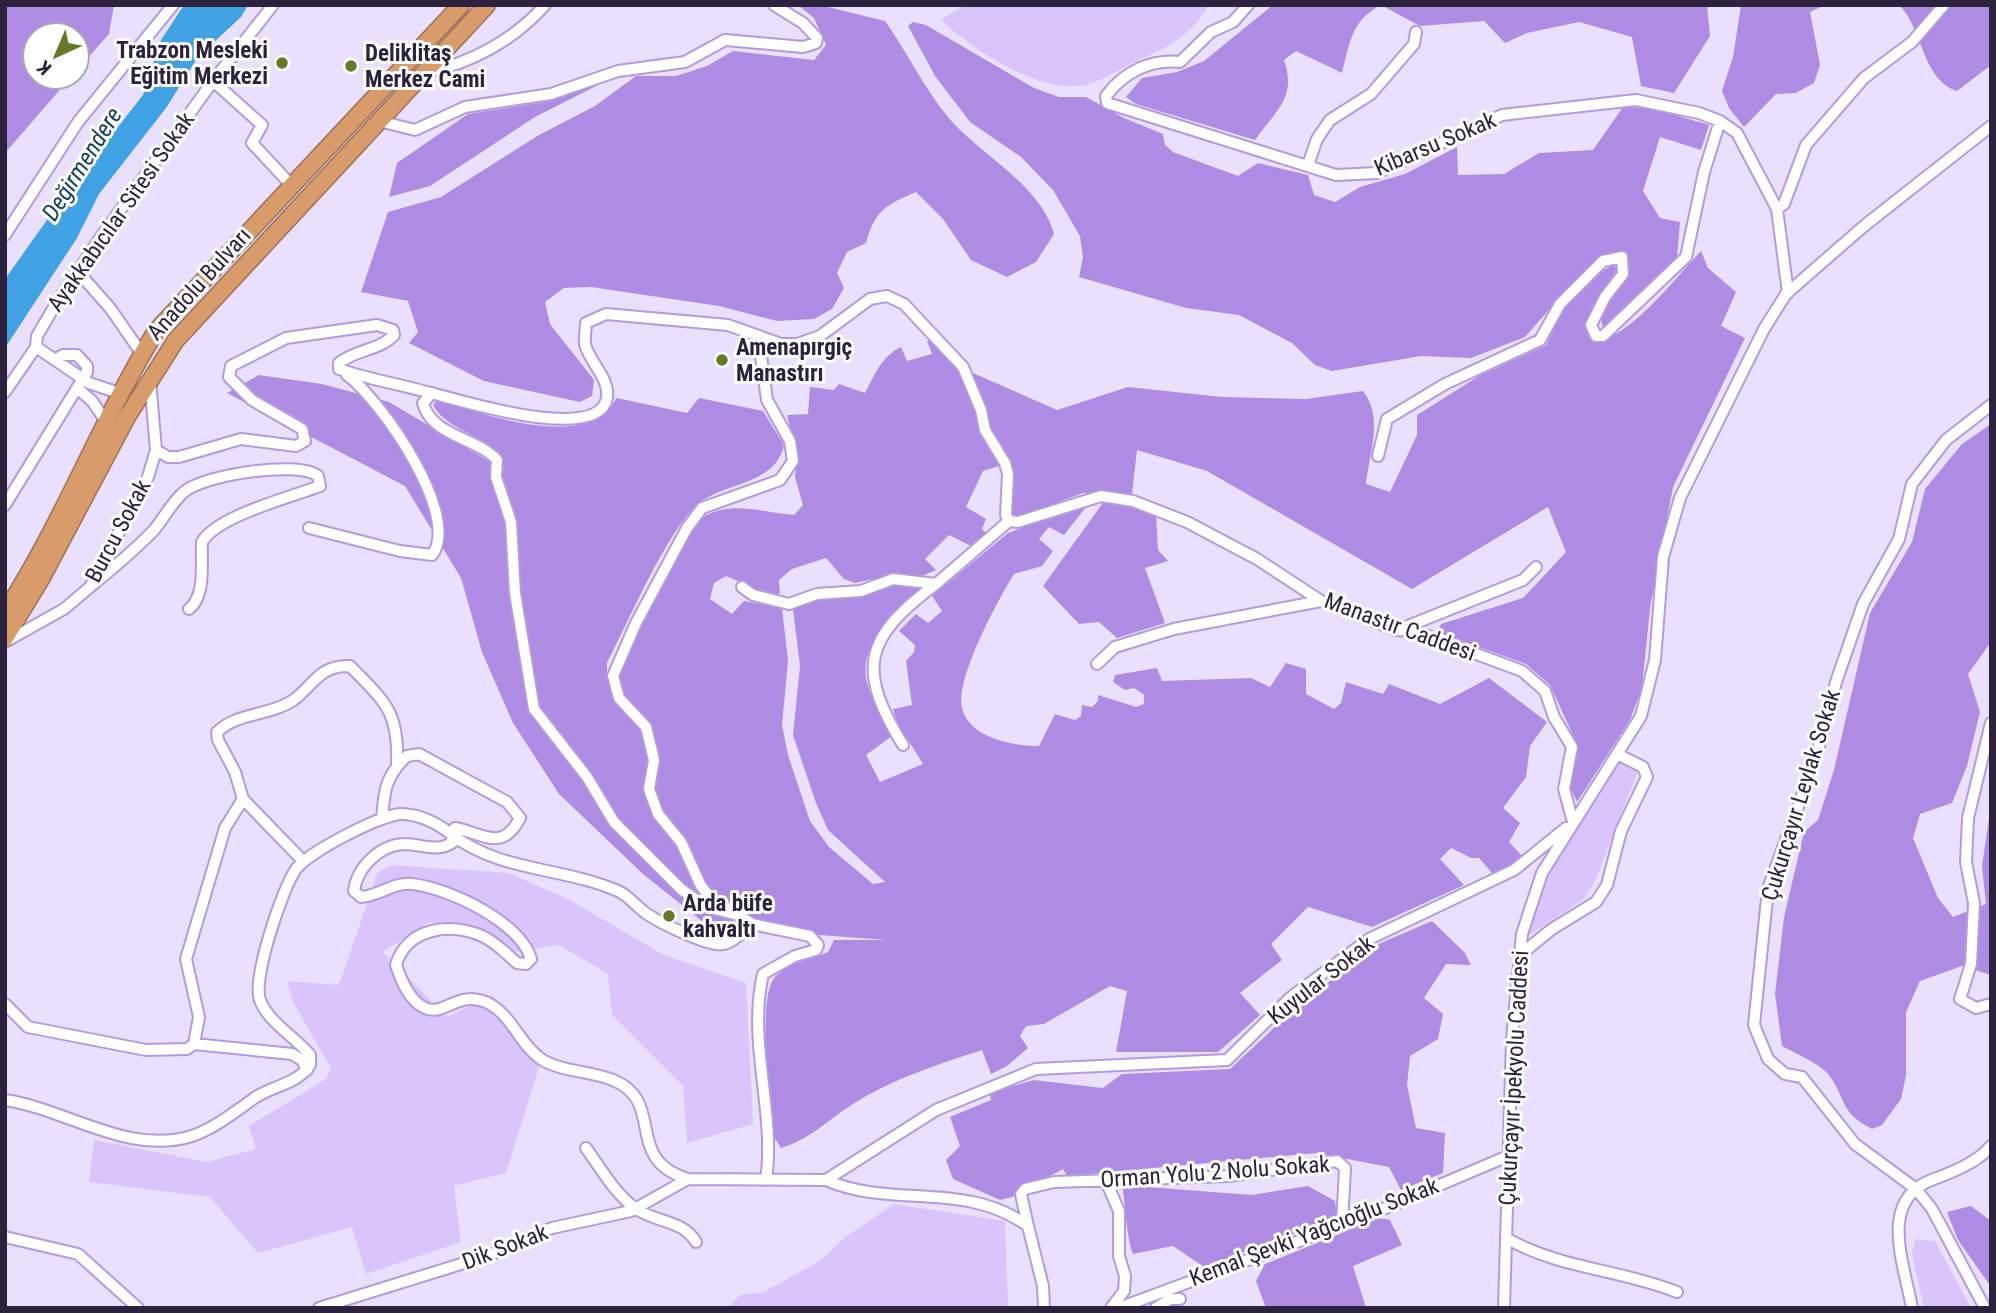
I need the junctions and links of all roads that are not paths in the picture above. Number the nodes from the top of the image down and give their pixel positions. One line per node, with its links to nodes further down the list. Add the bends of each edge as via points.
1 (173, 5): 18 (street, via 78,122)
2 (273, 5): 11 (street, Ayakkabıcılar Sitesi Sokak)
3 (461, 5): 16 (highway, Anadolu Bulvarı)
4 (487, 5): 10 (highway, Anadolu Bulvarı)
5 (545, 5): 10 (street, via 509,37 454,67)
6 (774, 5): 12 (street, via 803,23 817,38 816,43 803,47 725,40 685,62 618,71 551,94 465,107 415,130)
7 (1248, 5): 15 (street, Kibarsu Sokak, via 1180,62 1146,65 1125,76 1106,96 1107,103)
8 (1944, 5): 17 (street, via 1912,42 1864,78 1806,145 1784,204)
9 (1416, 32): 15 (street, via 1414,44 1371,94 1329,120)
10 (424, 72): 12 (highway, Anadolu Bulvarı)
11 (213, 81): 16 (street, via 262,125 252,143); 19 (street, Ayakkabıcılar Sitesi Sokak)
12 (379, 121): 26 (highway, Anadolu Bulvarı, via 176,340)
13 (1720, 121): 15 (street, Kibarsu Sokak, via 1667,104 1636,100 1502,116 1377,173 1336,175); 17 (street, Kibarsu Sokak, via 1737,133); 34 (street, via 1686,257 1638,306 1604,336 1596,336 1591,325 1623,274 1622,257 1603,261 1560,304 1540,340 1445,384 1387,419)
14 (1991, 127): 20 (street, Çukurçayır İpekyolu Caddesi, via 1864,226)
15 (1308, 165)
16 (293, 187): 23 (highway, Anadolu Bulvarı, via 156,331)
17 (1777, 209): 20 (street, Kibarsu Sokak)
18 (5, 235)
19 (79, 274): 22 (street, Ayakkabıcılar Sitesi Sokak, via 43,324); 23 (street, via 110,308)
20 (1788, 293): 50 (street, Çukurçayır İpekyolu Caddesi, via 1764,328 1680,498 1663,557 1655,660 1641,716)
21 (772, 341): 30 (street, via 728,325 606,313 586,323 585,344 606,385 607,399 586,416 548,419); 36 (street, via 797,344 820,335 870,299 887,296 904,304 963,367 985,430 1005,463); 57 (street, via 761,356 767,400 790,440 793,461 780,480 702,508 642,612 613,676 619,698 646,727 654,760 649,789 658,814 681,842 701,886 714,902 743,913)
22 (36, 347): 24 (street); 28 (street, Ayakkabıcılar Sitesi Sokak)
23 (142, 355): 29 (highway, Anadolu Bulvarı)
24 (55, 360): 27 (street); 27 (street, via 76,355 88,366)
25 (339, 369): 30 (street); 33 (street, via 349,355 387,343 393,330 377,325 286,338 231,366 229,377 252,400 302,429 305,441 296,446 241,439 179,457); 37 (street, via 365,388 396,430 425,482 441,534 432,555)
26 (150, 378): 33 (street, Burcu Sokak); 46 (highway, Anadolu Bulvarı)
27 (80, 383): 29 (street); 32 (street); 35 (street)
28 (5, 391)
29 (119, 393): 32 (highway, Anadolu Bulvarı)
30 (432, 393): 57 (street, via 424,403 431,417 497,460 496,477 511,522 514,593 534,709 587,777 614,822 682,890 707,907)
31 (1991, 405): 71 (street, Çukurçayır Leylak Sokak, via 1946,440 1912,484 1899,540 1863,604 1768,889 1760,955 1754,1024 1768,1059 1785,1074 1802,1077 1855,1144)
32 (105, 420): 44 (highway, Anadolu Bulvarı, via 26,581)
33 (156, 450): 40 (street, Burcu Sokak, via 148,477)
34 (1378, 456)
35 (5, 505)
36 (1009, 521): 39 (street); 42 (street, Manastır Caddesi, via 1101,496 1133,501 1187,522 1257,559)
37 (309, 528)
38 (1536, 567): 45 (street, via 1523,580)
39 (936, 584): 41 (street, via 893,579 861,591 817,594 789,604 753,595); 49 (street, via 885,630 874,650 873,673 883,712)
40 (90, 587): 43 (street, via 139,545 184,491 203,482 280,468 318,476 320,486 214,528 202,542 199,592); 46 (street, Burcu Sokak, via 64,609)
41 (741, 587)
42 (1321, 601): 45 (street, Manastır Caddesi); 47 (street, via 1174,629 1115,648)
43 (189, 609)
44 (5, 612)
45 (1396, 630): 54 (street, Manastır Caddesi, via 1415,631 1521,671 1545,691 1572,747 1564,789)
46 (5, 640)
47 (1097, 664)
48 (1991, 723): 60 (street, via 1968,818 1966,862 1974,903 1971,964 1960,999 1976,1008)
49 (904, 745)
50 (1619, 755): 54 (street, Çukurçayır İpekyolu Caddesi); 58 (street, via 1643,767 1647,778 1621,831 1607,885 1596,902)
51 (397, 764): 52 (street, via 398,737 390,710 350,666 337,665 307,684 293,701 235,719 217,732); 53 (street, via 383,788); 55 (street, via 419,754 507,802 520,818 514,830 501,838 488,840 455,828)
52 (243, 799): 56 (street); 61 (street, via 225,828 186,959 199,1017)
53 (382, 819): 55 (street, via 401,813 422,817); 56 (street)
54 (1573, 822): 58 (street, Çukurçayır İpekyolu Caddesi, via 1542,873 1522,934); 70 (street, Kuyular Sokak, via 1514,870 1369,939 1291,997 1227,1060 1036,1069 936,1110)
55 (451, 834): 57 (street, via 488,858 621,892 663,923 716,944 728,943); 67 (street, via 453,842 446,847 406,844 378,853 364,866 354,891 370,897 392,886 412,884 438,892 489,913 517,933 531,959 517,963 498,946 473,934 444,929 427,932 400,949 396,965 413,999 436,1010 467,997 484,1001 498,1009 542,1059 623,1085 643,1115 653,1159 669,1173)
56 (303, 861): 62 (street, via 290,880 257,983 266,1014 310,1055)
57 (752, 924): 69 (street, via 810,936 818,945 763,974 759,991)
58 (1520, 955): 66 (street, Çukurçayır İpekyolu Caddesi, via 1511,1039)
59 (5, 1004): 61 (street, via 28,1027 146,1050 187,1049)
60 (1991, 1004)
61 (194, 1044): 62 (street, via 292,1054)
62 (307, 1070): 63 (street, via 192,1136 161,1141 132,1139)
63 (5, 1100)
64 (1991, 1146): 71 (street)
65 (586, 1148): 72 (street)
66 (1508, 1156): 73 (street, Kemal Şevki Yağcıoğlu Sokak); 76 (street, Çukurçayır İpekyolu Caddesi)
67 (688, 1179): 69 (street); 72 (street, Dik Sokak)
68 (1105, 1179): 73 (street, Orman Yolu 2 Nolu Sokak, via 1229,1176 1337,1161 1345,1168); 74 (street, Orman Yolu 2 Nolu Sokak, via 1025,1189 1021,1199); 83 (street, via 1119,1210 1119,1256 1125,1276 1124,1291)
69 (766, 1180): 70 (street)
70 (825, 1180): 74 (street, via 846,1189 976,1201 1007,1210)
71 (1916, 1189): 87 (street, via 1899,1208 1896,1222); 88 (street, Çukurçayır Leylak Sokak, via 1933,1209)
72 (635, 1209): 77 (street, via 679,1225); 81 (street, Dik Sokak, via 552,1228 487,1256)
73 (1342, 1225): 84 (street, Kemal Şevki Yağcıoğlu Sokak)
74 (1028, 1226): 82 (street)
75 (5, 1237): 80 (street, via 78,1254)
76 (1506, 1238): 78 (street, via 1550,1260 1639,1277); 86 (street, Çukurçayır İpekyolu Caddesi)
77 (696, 1242)
78 (1677, 1292)
79 (1180, 1299): 85 (street, via 1170,1299)
80 (138, 1308)
81 (319, 1308)
82 (1044, 1308)
83 (1111, 1308)
84 (1119, 1308)
85 (1156, 1308)
86 (1504, 1308)
87 (1912, 1308)
88 (1985, 1308)

